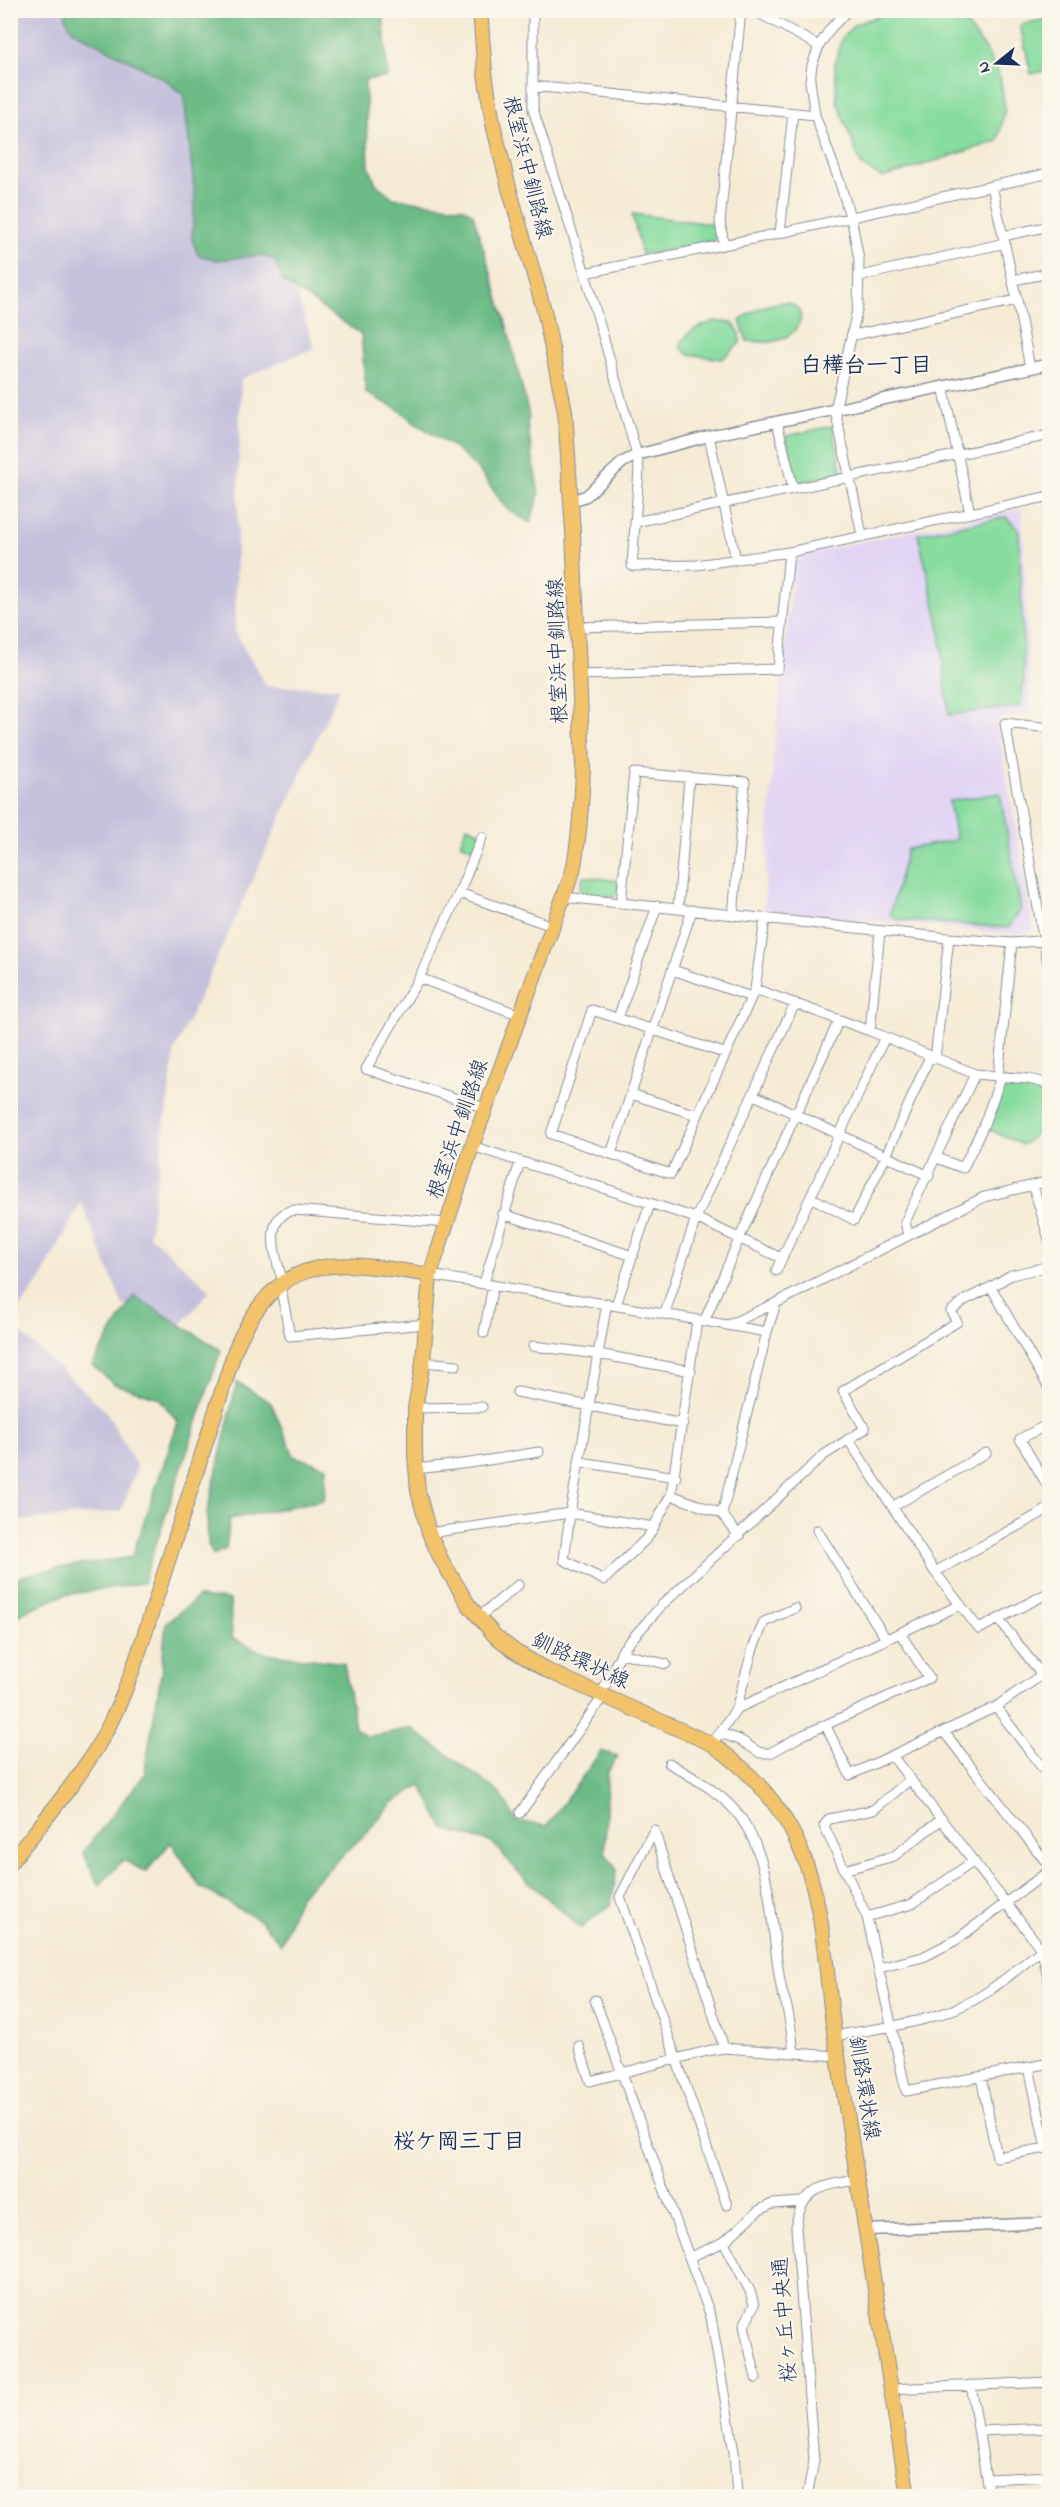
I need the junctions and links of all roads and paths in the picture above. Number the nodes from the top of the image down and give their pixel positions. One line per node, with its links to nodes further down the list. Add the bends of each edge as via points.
1 (480, 10): 36 (main road, 根室浜中釧路線, via 494,124 544,310 565,411)
2 (533, 10): 7 (street)
3 (741, 10): 8 (street)
4 (753, 10): 6 (street)
5 (848, 10): 6 (street)
6 (819, 46): 10 (street, via 810,81)
7 (533, 86): 8 (street); 18 (street, via 533,109)
8 (731, 107): 9 (street); 17 (street, via 720,222)
9 (793, 113): 10 (street); 15 (street)
10 (815, 115): 13 (street)
11 (1050, 173): 12 (street)
12 (992, 186): 13 (street); 16 (street)
13 (850, 216): 15 (street); 20 (street)
14 (1050, 226): 16 (street)
15 (780, 233): 17 (street)
16 (1004, 240): 20 (street); 21 (street)
17 (724, 245): 18 (street)
18 (585, 273): 32 (street)
19 (1050, 273): 21 (street)
20 (861, 276): 23 (street)
21 (1013, 280): 22 (street)
22 (1017, 300): 23 (street); 25 (street)
23 (854, 335): 27 (street)
24 (1050, 364): 25 (street)
25 (1030, 368): 26 (street)
26 (943, 386): 27 (street); 31 (street)
27 (835, 410): 28 (street); 33 (street)
28 (777, 422): 30 (street); 34 (street)
29 (1050, 435): 31 (street)
30 (709, 436): 32 (street); 37 (street)
31 (958, 454): 33 (street); 38 (street)
32 (637, 455): 36 (street, via 623,462 586,496); 39 (street)
33 (849, 476): 34 (street); 40 (street)
34 (793, 488): 37 (street)
35 (1050, 496): 38 (street)
36 (571, 501): 44 (main road, 根室浜中釧路線)
37 (723, 503): 39 (street); 42 (street)
38 (970, 513): 40 (street)
39 (635, 522): 42 (street, via 632,566)
40 (862, 535): 41 (street)
41 (789, 552): 42 (street); 43 (street)
42 (736, 560)
43 (782, 621): 44 (street); 45 (street, via 778,669)
44 (577, 627): 45 (main road, 根室浜中釧路線)
45 (579, 675): 50 (main road, 根室浜中釧路線, via 583,766 580,831)
46 (1050, 728): 60 (street, via 1005,723)
47 (689, 779): 51 (street, via 634,773); 53 (street); 55 (street, via 745,782)
48 (482, 837): 49 (street)
49 (459, 893): 57 (street); 64 (street)
50 (564, 897): 51 (street); 57 (main road, 根室浜中釧路線)
51 (621, 903): 52 (street)
52 (657, 906): 53 (street); 68 (street)
53 (678, 909): 54 (street)
54 (692, 910): 55 (street); 62 (street)
55 (733, 916): 56 (street)
56 (765, 919): 58 (street); 65 (street)
57 (552, 926): 67 (main road, 根室浜中釧路線)
58 (880, 931): 59 (street); 71 (street)
59 (949, 938): 61 (street); 74 (street)
60 (1046, 941): 61 (street); 63 (street)
61 (1012, 943): 76 (street)
62 (673, 970): 65 (street); 70 (street)
63 (1050, 975)
64 (419, 978): 67 (street); 80 (street, via 366,1069)
65 (753, 993): 66 (street); 73 (street)
66 (795, 1003): 69 (street); 79 (street)
67 (520, 1015): 80 (main road, 根室浜中釧路線)
68 (618, 1018): 70 (street); 85 (street, via 592,1010 551,1134)
69 (839, 1020): 71 (street); 81 (street)
70 (653, 1030): 73 (street); 78 (street)
71 (870, 1031): 72 (street)
72 (885, 1037): 74 (street); 83 (street)
73 (724, 1053): 82 (street)
74 (933, 1058): 75 (street); 86 (street)
75 (975, 1074): 76 (street); 87 (street)
76 (1000, 1077): 77 (street); 87 (street, via 983,1127 963,1168)
77 (1050, 1084)
78 (631, 1094): 82 (street); 85 (street)
79 (754, 1095): 81 (street); 95 (street)
80 (485, 1108): 84 (main road, 根室浜中釧路線)
81 (796, 1114): 83 (street); 98 (street)
82 (697, 1115): 85 (street, via 671,1174)
83 (840, 1135): 86 (street); 92 (street)
84 (472, 1146): 88 (street); 96 (main road, 根室浜中釧路線)
85 (611, 1154)
86 (886, 1156): 89 (street); 92 (street, via 854,1220)
87 (937, 1158): 89 (street)
88 (520, 1162): 93 (street); 94 (street)
89 (929, 1176): 97 (street, via 905,1222)
90 (1050, 1181): 91 (street)
91 (1033, 1185): 97 (street, via 984,1197); 99 (street)
92 (812, 1198): 101 (street)
93 (650, 1204): 95 (street); 100 (street)
94 (503, 1215): 100 (street); 106 (street)
95 (696, 1218): 98 (street); 110 (street)
96 (446, 1223): 104 (main road, 根室浜中釧路線); 105 (street, via 285,1212 277,1217 274,1231)
97 (908, 1235): 108 (street)
98 (738, 1239): 101 (street); 111 (street)
99 (1050, 1243)
100 (633, 1256): 109 (street)
101 (781, 1258): 103 (street)
102 (1050, 1266): 107 (street, via 1011,1275)
103 (776, 1271)
104 (430, 1275): 105 (main road, via 342,1265 320,1267); 106 (street); 112 (main road, 釧路環状線)
105 (281, 1283): 112 (street, via 290,1336); 170 (main road, via 247,1321 235,1350 145,1633 116,1709 73,1782)
106 (488, 1284): 109 (street); 115 (street)
107 (991, 1287): 121 (street); 128 (street, via 951,1311 957,1322 843,1391 865,1428)
108 (776, 1303): 113 (street); 114 (street)
109 (612, 1304): 110 (street); 117 (street)
110 (665, 1313): 111 (street)
111 (701, 1322): 113 (street); 120 (street)
112 (426, 1324): 118 (main road, 釧路環状線)
113 (728, 1325): 114 (street)
114 (767, 1332): 139 (street)
115 (484, 1333)
116 (533, 1346): 117 (street)
117 (598, 1354): 120 (street); 124 (street)
118 (423, 1362): 119 (street); 125 (main road, 釧路環状線)
119 (456, 1365)
120 (691, 1371): 127 (street)
121 (1050, 1390)
122 (517, 1392): 124 (street)
123 (482, 1407): 125 (street)
124 (589, 1407): 127 (street); 131 (street)
125 (415, 1408): 132 (main road, 釧路環状線)
126 (1050, 1423): 134 (street, via 1020,1439)
127 (683, 1424): 133 (street)
128 (848, 1439): 136 (street); 143 (street, via 824,1455)
129 (539, 1452): 132 (street)
130 (986, 1453): 136 (street)
131 (581, 1462): 133 (street); 138 (street)
132 (416, 1469): 142 (main road, 釧路環状線)
133 (676, 1477): 135 (street)
134 (1050, 1490)
135 (671, 1495): 139 (street); 140 (street)
136 (892, 1507): 144 (street)
137 (1050, 1508): 144 (street)
138 (570, 1513): 140 (street); 140 (street, via 564,1560 604,1580); 142 (street)
139 (722, 1514): 143 (street)
140 (654, 1527)
141 (817, 1530): 152 (street)
142 (429, 1533): 149 (main road, 釧路環状線)
143 (739, 1536): 153 (street, via 671,1596)
144 (935, 1572): 147 (street)
145 (518, 1585): 149 (street)
146 (1049, 1594): 150 (street)
147 (960, 1605): 150 (street, via 979,1629); 151 (street)
148 (795, 1608): 159 (street, via 764,1622)
149 (479, 1617): 157 (main road, 釧路環状線, via 516,1653)
150 (999, 1620): 155 (street)
151 (900, 1633): 152 (street); 160 (street, via 929,1678)
152 (886, 1639): 159 (street)
153 (621, 1653): 154 (street); 157 (street)
154 (666, 1664)
155 (1046, 1672): 156 (street); 158 (street)
156 (1050, 1685)
157 (603, 1695): 162 (main road, 釧路環状線); 167 (street)
158 (996, 1707): 161 (street); 165 (street)
159 (736, 1709): 162 (street)
160 (826, 1726): 162 (street, via 770,1753 760,1753 740,1740); 163 (street, via 850,1775)
161 (944, 1732): 163 (street); 171 (street)
162 (716, 1738): 180 (main road, 釧路環状線, via 761,1787 800,1848 818,1910)
163 (893, 1757): 166 (street)
164 (669, 1763): 183 (street, via 726,1801 751,1835 769,1889)
165 (1050, 1778)
166 (911, 1779): 168 (street); 172 (street, via 873,1810 829,1819 824,1826)
167 (520, 1813)
168 (942, 1819): 169 (street); 172 (street, via 894,1856)
169 (974, 1862): 173 (street); 174 (street, via 912,1904)
170 (10, 1863)
171 (1050, 1868): 173 (street)
172 (843, 1870): 174 (street)
173 (1005, 1902): 175 (street); 176 (street, via 956,1940 923,1957)
174 (867, 1917): 176 (street)
175 (1046, 1946): 177 (street); 179 (street, via 976,1998 941,2014)
176 (879, 1968): 179 (street)
177 (1050, 1987)
178 (595, 2000): 188 (street)
179 (890, 2026): 180 (street); 189 (street, via 906,2091)
180 (835, 2036): 184 (main road, 釧路環状線)
181 (579, 2046): 188 (street, via 590,2081)
182 (724, 2048): 183 (street); 185 (street); 185 (street, via 654,1830 621,1897)
183 (794, 2053): 184 (street)
184 (838, 2055): 190 (main road, 釧路環状線)
185 (676, 2060): 188 (street); 192 (street)
186 (1050, 2063): 187 (street)
187 (1029, 2067): 189 (street); 189 (street, via 1046,2148 997,2157)
188 (622, 2074): 196 (street)
189 (981, 2077)
190 (859, 2180): 191 (street, via 822,2187); 194 (main road, 釧路環状線)
191 (803, 2202): 195 (street, via 772,2204 758,2211); 206 (street, 桜ヶ丘中央通, via 796,2227 814,2461)
192 (727, 2205)
193 (1050, 2223): 194 (street)
194 (866, 2230): 200 (main road, 釧路環状線)
195 (724, 2242): 196 (street); 197 (street, via 752,2298 751,2314 744,2326)
196 (690, 2258): 205 (street, via 711,2317 734,2452)
197 (756, 2378)
198 (1050, 2382): 199 (street)
199 (971, 2385): 200 (street); 202 (street)
200 (891, 2389): 207 (main road, 釧路環状線)
201 (1050, 2428): 202 (street)
202 (980, 2431): 204 (street)
203 (1050, 2476): 204 (street)
204 (987, 2479): 208 (street)
205 (737, 2496)
206 (807, 2496)
207 (908, 2496)
208 (989, 2496)

